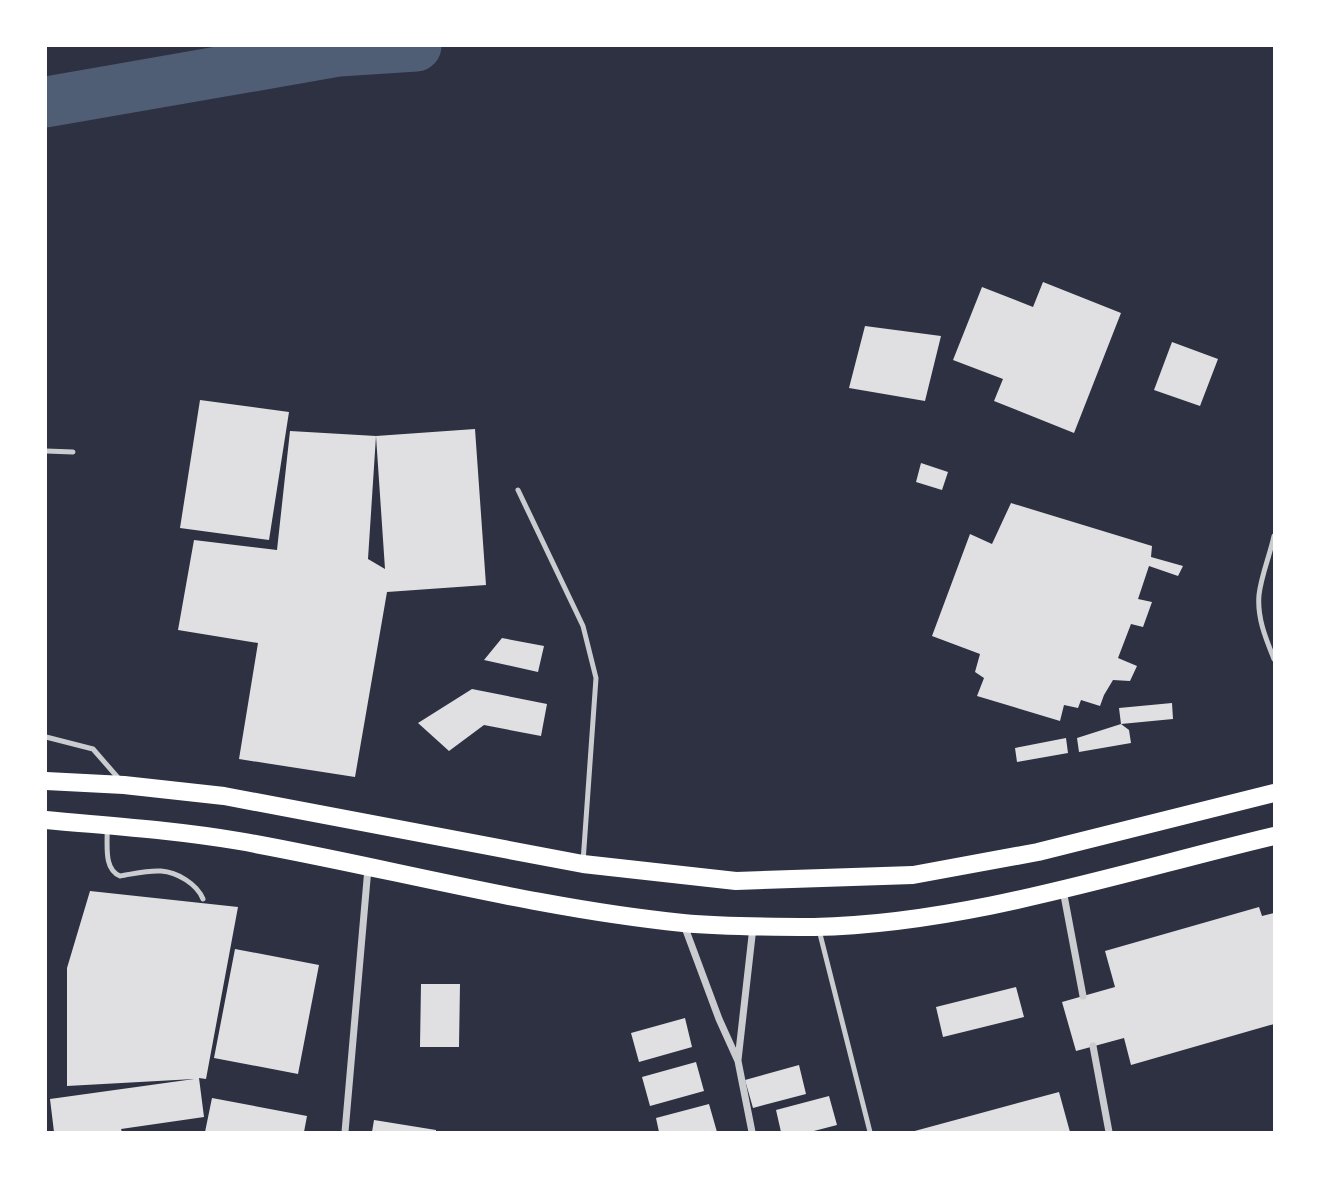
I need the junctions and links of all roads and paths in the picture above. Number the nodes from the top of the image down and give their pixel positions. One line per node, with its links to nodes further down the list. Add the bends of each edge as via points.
1 (46, 451): 2 (lane)
2 (73, 452)
3 (518, 490): 13 (lane, via 583,626 596,678)
4 (1275, 536): 5 (lane, via 1259,595 1262,625)
5 (1275, 659)
6 (46, 737): 8 (lane, via 93,749)
7 (46, 781): 8 (main road)
8 (124, 785): 13 (main road, via 224,796)
9 (1275, 793): 13 (main road, via 1038,852 914,875 736,881)
10 (46, 820): 11 (main road)
11 (107, 825): 14 (main road, via 235,841); 16 (lane, via 108,864 115,874 160,871 193,885)
12 (1275, 836): 15 (main road)
13 (583, 864)
14 (368, 866): 17 (main road, via 582,909); 23 (street)
15 (1062, 888): 19 (main road, via 912,919); 20 (street)
16 (203, 899)
17 (683, 923): 18 (main road); 22 (street)
18 (753, 927): 19 (main road); 22 (street)
19 (818, 927): 25 (lane)
20 (1083, 996)
21 (1093, 1046): 26 (street)
22 (738, 1061): 24 (street)
23 (345, 1132)
24 (752, 1132)
25 (870, 1132)
26 (1109, 1132)

